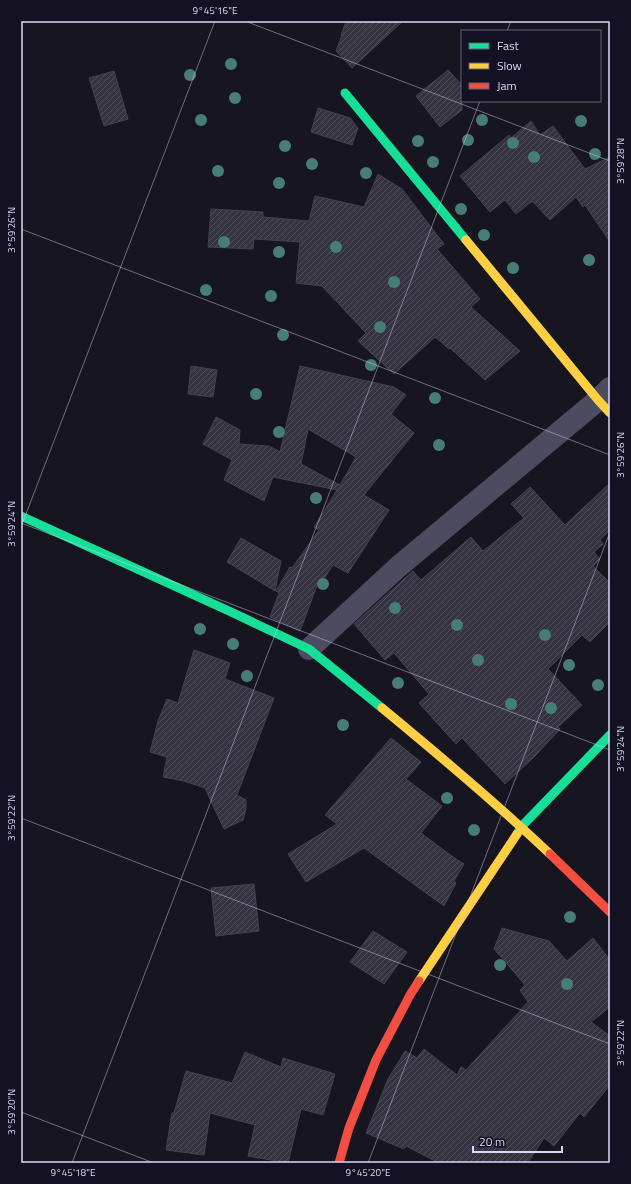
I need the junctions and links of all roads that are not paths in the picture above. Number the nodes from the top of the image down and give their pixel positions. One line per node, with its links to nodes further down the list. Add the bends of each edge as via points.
1 (345, 93): 2 (street)
2 (606, 400): 4 (street, via 398,566)
3 (21, 516): 4 (street)
4 (309, 649): 6 (street, via 420,739)
5 (610, 735): 6 (street)
6 (521, 826): 7 (street); 8 (street, via 410,995 376,1060 348,1128)
7 (610, 912)
8 (339, 1163)

